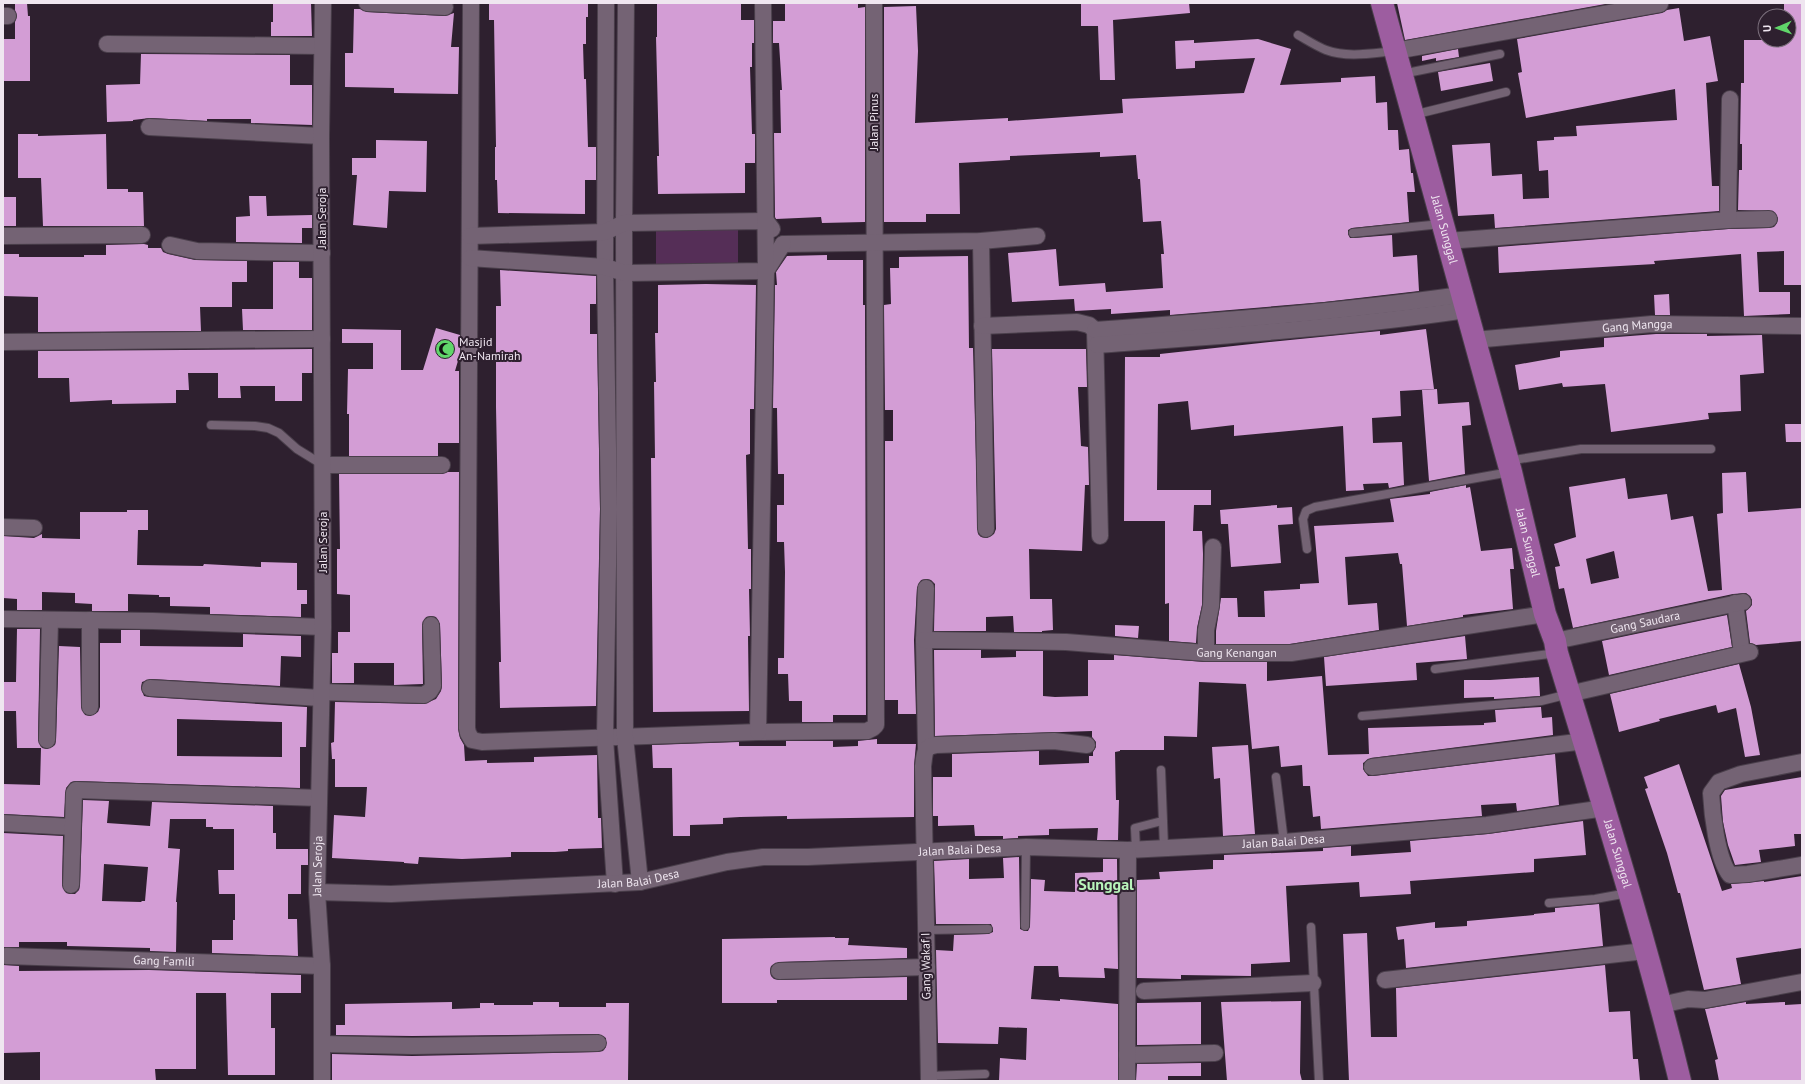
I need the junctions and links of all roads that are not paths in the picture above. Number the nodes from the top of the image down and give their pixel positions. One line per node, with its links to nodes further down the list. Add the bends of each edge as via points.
1 (323, 3): 13 (street, Jalan Seroja)
2 (367, 3): 10 (street)
3 (471, 3): 31 (street)
4 (606, 3): 26 (street)
5 (626, 3): 25 (street)
6 (763, 3): 24 (street)
7 (874, 3): 34 (street, Jalan Pinus)
8 (1382, 3): 14 (main road, Jalan Sunggal)
9 (1660, 4): 14 (street)
10 (445, 7)
11 (1298, 35): 14 (lane, via 1324,50 1342,54)
12 (107, 44): 13 (street)
13 (322, 46): 21 (street, Jalan Seroja)
14 (1395, 51): 16 (main road, Jalan Sunggal)
15 (1500, 54): 16 (lane)
16 (1401, 74): 19 (main road, Jalan Sunggal)
17 (1506, 92): 19 (lane)
18 (1730, 100): 23 (street)
19 (1412, 115): 27 (main road, Jalan Sunggal)
20 (149, 127): 21 (street)
21 (321, 136): 37 (street, Jalan Seroja)
22 (1769, 219): 23 (street)
23 (1728, 220): 27 (street)
24 (766, 221): 25 (street); 35 (street); 40 (street)
25 (624, 223): 26 (street); 41 (street)
26 (605, 232): 31 (street); 39 (street)
27 (1444, 232): 28 (lane); 42 (main road, Jalan Sunggal)
28 (1353, 233)
29 (142, 235): 30 (street)
30 (3, 236)
31 (470, 236): 38 (street)
32 (1037, 236): 33 (street)
33 (981, 241): 34 (street); 43 (street)
34 (874, 242): 35 (street); 78 (street, Jalan Pinus, via 876,725 867,731)
35 (783, 244): 40 (street)
36 (170, 245): 37 (street, via 197,251)
37 (322, 253): 46 (street, Jalan Seroja)
38 (470, 258): 39 (street); 80 (street, via 468,733 472,740 482,742)
39 (605, 267): 41 (street); 55 (street)
40 (766, 271): 41 (street); 78 (street)
41 (625, 273): 54 (street)
42 (1464, 303): 45 (street, via 1416,317 1259,325); 47 (main road, Jalan Sunggal)
43 (982, 326): 45 (street, via 1077,322 1089,325); 58 (street)
44 (1802, 326): 47 (street, Gang Mangga, via 1652,324)
45 (1096, 338): 59 (street)
46 (322, 339): 48 (street); 52 (street, Jalan Seroja)
47 (1474, 340): 53 (main road, Jalan Sunggal)
48 (3, 342)
49 (212, 425): 52 (lane, via 268,428 279,433)
50 (1711, 449): 53 (lane, via 1581,449)
51 (442, 465): 52 (street)
52 (323, 466): 68 (street, Jalan Seroja)
53 (1509, 466): 61 (lane, via 1306,511 1303,519); 63 (main road, Jalan Sunggal)
54 (626, 507): 55 (street); 79 (street)
55 (609, 509): 80 (street)
56 (3, 527): 57 (street)
57 (34, 528)
58 (986, 529)
59 (1100, 536)
60 (1213, 547): 71 (street)
61 (1307, 549)
62 (926, 588): 69 (street, Gang Wakaf I)
63 (1546, 614): 70 (main road, Jalan Sunggal); 71 (street, Gang Kenangan, via 1291,653)
64 (3, 619): 65 (street)
65 (50, 620): 66 (street); 81 (street)
66 (90, 620): 68 (street); 76 (street)
67 (431, 625): 75 (street, via 433,686 428,694)
68 (323, 627): 75 (street, Jalan Seroja)
69 (924, 640): 71 (street, Gang Kenangan, via 1066,642); 84 (street, Gang Wakaf I)
70 (1556, 647): 72 (lane); 74 (main road, Jalan Sunggal); 74 (street, Gang Saudara, via 1739,602 1746,652)
71 (1206, 653)
72 (1435, 669)
73 (150, 688): 75 (street)
74 (1569, 694): 77 (lane, via 1541,701); 82 (main road, Jalan Sunggal)
75 (321, 695): 89 (street, Jalan Seroja)
76 (90, 707)
77 (1362, 716)
78 (758, 732): 79 (street)
79 (625, 737): 80 (street); 100 (street)
80 (605, 738): 101 (street)
81 (47, 740)
82 (1585, 741): 86 (street); 90 (main road, Jalan Sunggal)
83 (1088, 745): 84 (street, via 1037,741 936,745)
84 (926, 749): 98 (street, Gang Wakaf I, via 923,766)
85 (1802, 762): 99 (street, via 1741,774 1719,782 1711,793 1712,812 1722,859 1730,875)
86 (1372, 767)
87 (1161, 770): 91 (lane)
88 (1276, 777): 94 (lane)
89 (319, 798): 93 (street, via 78,789 74,793); 103 (street, Jalan Seroja)
90 (1605, 808): 94 (street, Jalan Balai Desa, via 1487,825); 104 (main road, Jalan Sunggal)
91 (1162, 821): 96 (lane); 97 (lane, via 1135,828)
92 (3, 823): 93 (street)
93 (72, 827): 102 (street)
94 (1284, 842): 96 (street, Jalan Balai Desa)
95 (1026, 847): 97 (street, Jalan Balai Desa); 98 (street, Jalan Balai Desa); 106 (lane)
96 (1164, 847): 97 (street, Jalan Balai Desa)
97 (1132, 850): 123 (street)
98 (924, 852): 100 (street, Jalan Balai Desa, via 763,857 727,862); 109 (street, Gang Wakaf I)
99 (1802, 864)
100 (640, 882): 101 (street, Jalan Balai Desa)
101 (615, 884): 103 (street, Jalan Balai Desa, via 391,894)
102 (71, 885)
103 (317, 892): 112 (street, Jalan Seroja)
104 (1628, 893): 105 (lane); 110 (main road, Jalan Sunggal)
105 (1549, 903)
106 (1025, 926)
107 (1311, 927): 117 (lane)
108 (988, 929): 109 (lane)
109 (926, 930): 113 (street, Gang Wakaf I)
110 (1645, 951): 115 (street); 119 (main road, Jalan Sunggal)
111 (6, 956): 112 (street, Gang Famili)
112 (322, 966): 121 (street, Jalan Seroja)
113 (927, 967): 114 (street); 125 (street, Gang Wakaf I)
114 (779, 971)
115 (1385, 980)
116 (1802, 982): 119 (street, via 1705,1000 1690,1009)
117 (1313, 983): 118 (street); 128 (lane)
118 (1144, 990)
119 (1662, 1010): 129 (main road, Jalan Sunggal)
120 (598, 1043): 121 (street, via 412,1046)
121 (323, 1044): 126 (street, Jalan Seroja)
122 (1215, 1053): 123 (street)
123 (1127, 1055): 127 (street)
124 (985, 1074): 125 (lane)
125 (928, 1079)
126 (322, 1081)
127 (1127, 1081)
128 (1319, 1081)
129 (1680, 1081)

